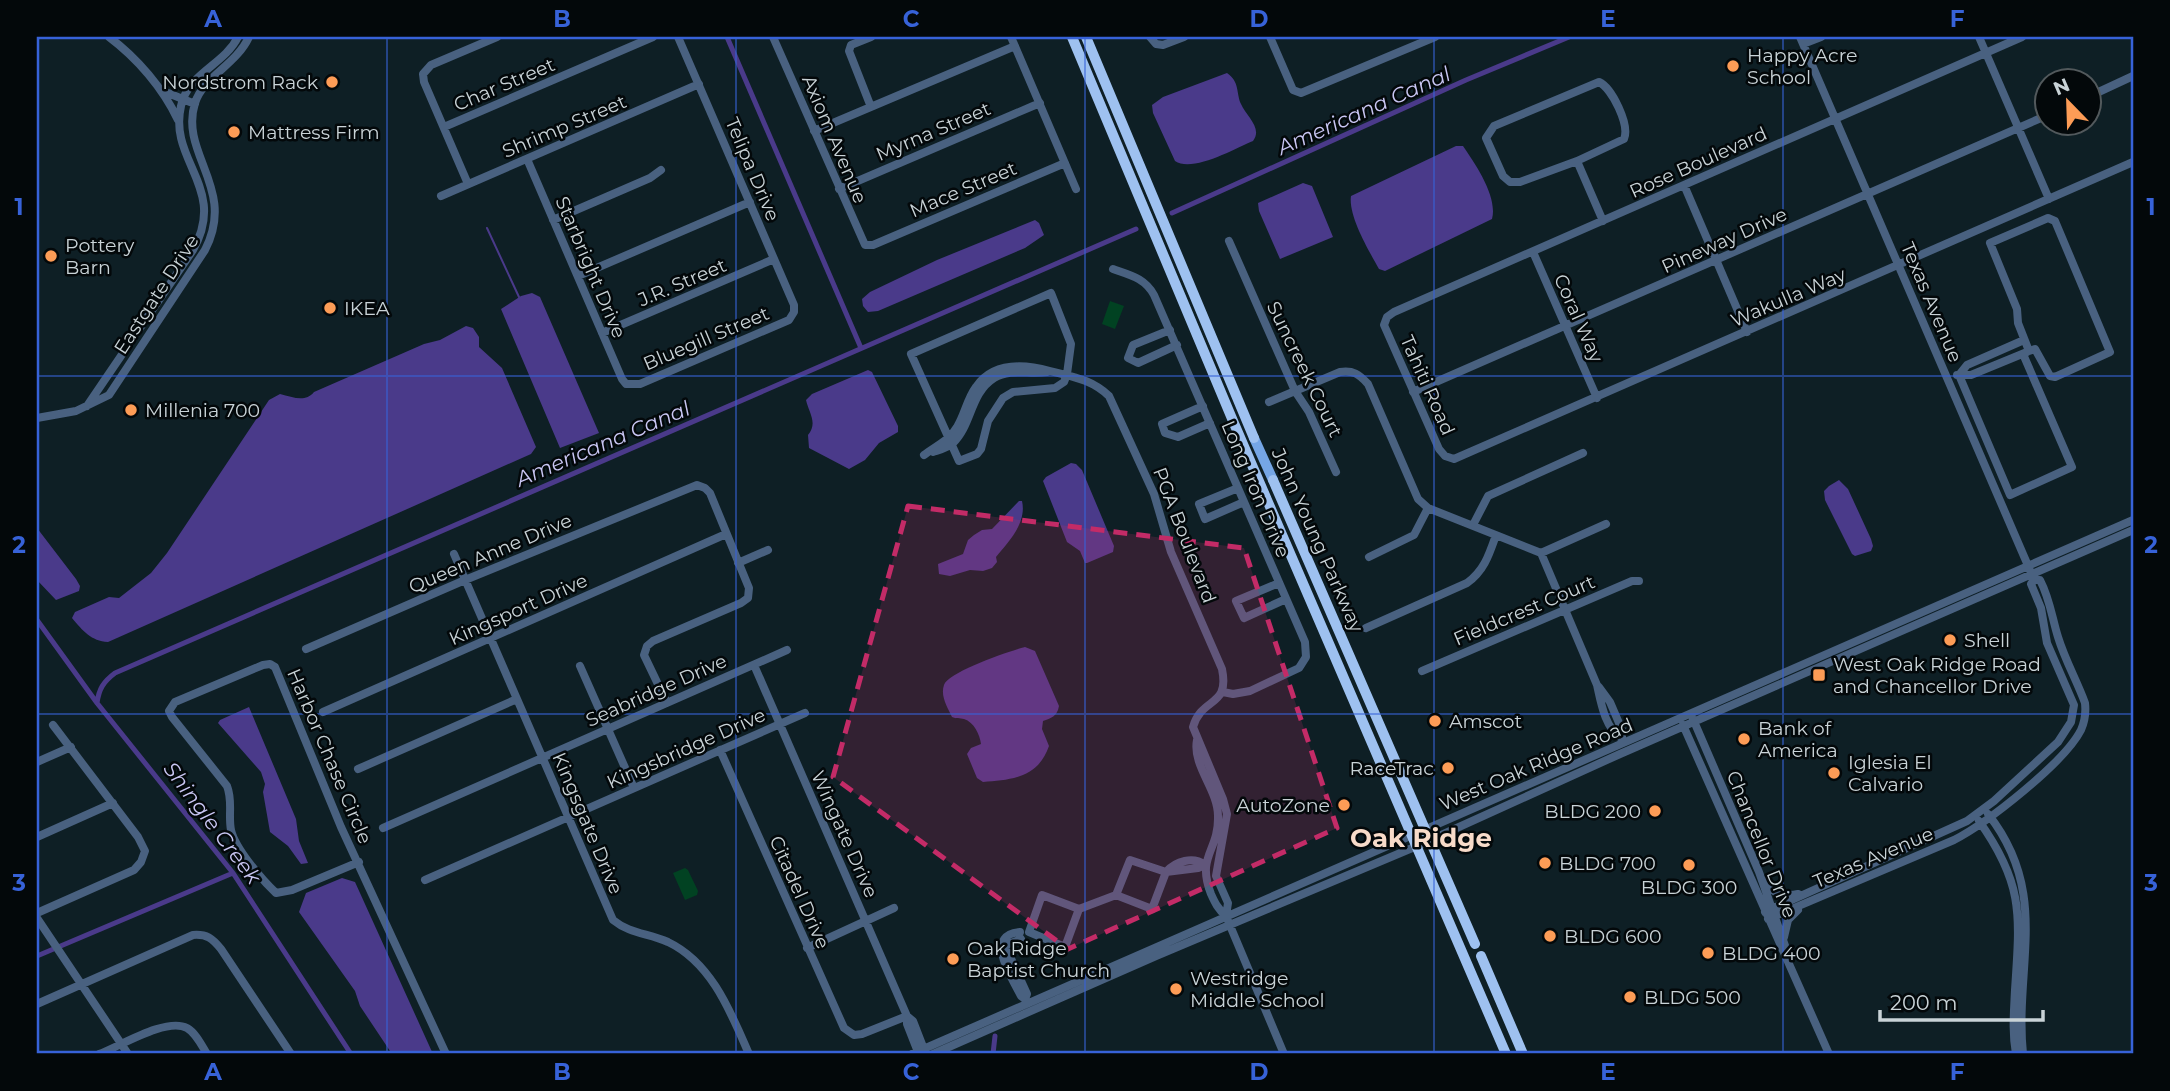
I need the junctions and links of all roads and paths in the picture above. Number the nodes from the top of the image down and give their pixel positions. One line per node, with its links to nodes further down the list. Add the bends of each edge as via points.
1 (109, 37): 24 (street)
2 (238, 37): 28 (street, Eastgate Drive, via 197,76)
3 (249, 37): 31 (street)
4 (497, 37): 19 (street)
5 (653, 37): 36 (street, Char Street)
6 (678, 37): 25 (street, Telipa Drive)
7 (773, 37): 38 (street, Axiom Avenue)
8 (871, 37): 32 (street, via 851,45 849,51)
9 (1011, 37): 21 (street)
10 (1072, 37): 26 (highway, John Young Parkway)
11 (1086, 37): 29 (highway, John Young Parkway)
12 (1150, 37): 13 (street, via 1164,45)
13 (1184, 37)
14 (1270, 37): 15 (street, via 1293,90 1301,93)
15 (1435, 37)
16 (1821, 37): 20 (street)
17 (1979, 37): 22 (street)
18 (2022, 37): 22 (street, Rose Boulevard)
19 (482, 40): 36 (street, via 424,71 423,79)
20 (1802, 40): 33 (street, Texas Avenue)
21 (1015, 46): 30 (street); 32 (street)
22 (1986, 53): 33 (street, Rose Boulevard); 37 (street)
23 (2133, 76): 27 (street)
24 (155, 84): 28 (street); 34 (street)
25 (699, 84): 39 (street, Shrimp Street); 51 (street, Telipa Drive)
26 (1092, 87): 29 (highway); 82 (highway, John Young Parkway)
27 (2104, 89)
28 (183, 100): 31 (street); 34 (street, Eastgate Drive)
29 (1112, 102): 84 (highway, John Young Parkway)
30 (1040, 103): 42 (street); 46 (street, Myrna Street)
31 (195, 104): 79 (street, Eastgate Drive, via 194,137 215,205 209,242 115,387)
32 (871, 107): 38 (street)
33 (1836, 120): 45 (street, Rose Boulevard); 48 (street, Texas Avenue)
34 (179, 121): 79 (street, Eastgate Drive, via 203,193 202,233)
35 (2034, 121): 37 (street, Pineway Drive)
36 (444, 127): 44 (street)
37 (2018, 128): 48 (street, Pineway Drive); 50 (street)
38 (814, 131): 46 (street, Axiom Avenue)
39 (527, 159): 44 (street, Shrimp Street); 52 (street, Starbright Drive)
40 (1577, 161): 40 (street, via 1510,182 1486,138 1494,126 1599,82 1609,90 1627,133 1618,144); 53 (street)
41 (2133, 162): 50 (street, Wakulla Way)
42 (1065, 163): 47 (street); 55 (street, Mace Street)
43 (661, 170): 52 (street)
44 (468, 184): 49 (street, Shrimp Street)
45 (1684, 185): 53 (street, Rose Boulevard); 58 (street)
46 (839, 189): 55 (street, Axiom Avenue, via 862,241)
47 (1076, 189)
48 (1868, 194): 58 (street, Pineway Drive); 59 (street, Texas Avenue)
49 (441, 195)
50 (2049, 200): 59 (street, Wakulla Way)
51 (750, 202): 57 (street, Telipa Drive); 61 (street)
52 (553, 220): 61 (street, Starbright Drive)
53 (1603, 221): 56 (street, Rose Boulevard)
54 (1229, 241): 75 (street, Suncreek Court)
55 (873, 245)
56 (1533, 252): 63 (street, Rose Boulevard); 64 (street, Coral Way)
57 (774, 259): 62 (street, Telipa Drive); 67 (street, J.R. Street)
58 (1716, 260): 64 (street, Pineway Drive); 66 (street)
59 (1899, 266): 66 (street, Wakulla Way); 73 (street, Texas Avenue)
60 (1113, 269): 65 (street, Long Iron Drive, via 1149,285)
61 (578, 276): 67 (street, Starbright Drive)
62 (794, 314): 74 (street, Bluegill Street)
63 (1387, 317): 76 (street, Tahiti Road, via 1384,326)
64 (1565, 326): 76 (street, Pineway Drive); 77 (street, Coral Way)
65 (1170, 330): 69 (street, Long Iron Drive); 69 (street, via 1133,345 1128,358 1138,363)
66 (1747, 332): 77 (street, Wakulla Way)
67 (602, 333): 74 (street, Starbright Drive)
68 (2024, 340): 70 (street); 70 (street, via 2017,309 1990,243 2048,218 2055,221 2110,352 2055,377 2046,371 2035,349); 72 (street, via 1967,365)
69 (1177, 345): 80 (street, Long Iron Drive)
70 (2026, 352): 72 (street, via 1971,375); 72 (street, via 2071,467 2010,495)
71 (1067, 374): 85 (street, PGA Boulevard, via 1020,366 990,373 976,386); 85 (street, via 1055,388 1013,392 1003,398 988,421 977,454 959,461); 85 (street, via 1071,344 1051,293 911,354); 123 (street, PGA Boulevard, via 1098,386 1117,410 1222,669)
72 (1959, 374): 73 (street)
73 (1948, 379): 103 (street, Texas Avenue)
74 (629, 386)
75 (1294, 391): 78 (street); 88 (street, Suncreek Court, via 1309,412); 92 (street, via 1340,372 1351,370 1360,375 1418,499)
76 (1413, 392): 87 (street, Tahiti Road, via 1439,449)
77 (1597, 398): 87 (street, Wakulla Way)
78 (1269, 402)
79 (87, 406): 81 (street, Eastgate Drive)
80 (1203, 407): 83 (street, Long Iron Drive); 83 (street, via 1162,424 1165,433 1178,437)
81 (37, 418)
82 (1233, 421): 84 (highway); 156 (highway, John Young Parkway)
83 (1210, 423): 90 (street, Long Iron Drive)
84 (1254, 438): 89 (main road, John Young Parkway)
85 (951, 441)
86 (1583, 453): 94 (street, via 1488,496)
87 (1454, 459)
88 (1336, 472)
89 (1273, 480): 154 (highway, John Young Parkway)
90 (1238, 488): 91 (street, Long Iron Drive); 91 (street, via 1199,504 1205,519)
91 (1244, 502): 106 (street, Long Iron Drive)
92 (1429, 508): 94 (street); 101 (street, via 1414,535)
93 (1606, 524): 99 (street)
94 (1473, 525): 97 (street)
95 (2133, 525): 103 (street, West Oak Ridge Road); 103 (street, West Oak Ridge Road)
96 (726, 534): 102 (street); 104 (street, Queen Anne Drive, via 710,494 697,485); 113 (street, Kingsport Drive)
97 (1496, 535): 99 (street); 111 (street, via 1486,564 1467,583)
98 (768, 550): 102 (street)
99 (1541, 553): 110 (street)
100 (454, 554): 104 (street, Kingsgate Drive)
101 (1369, 557)
102 (738, 563): 126 (street, via 749,588 748,598 647,646 644,654)
103 (2032, 574): 108 (street, Texas Avenue, via 2040,580); 109 (street, Texas Avenue, via 2031,584); 112 (street, West Oak Ridge Road); 114 (street, West Oak Ridge Road)
104 (465, 580): 113 (street, Kingsgate Drive); 116 (street, Queen Anne Drive)
105 (1639, 581): 110 (street, Fieldcrest Court)
106 (1279, 583): 107 (street, Long Iron Drive); 107 (street, via 1236,601 1244,618)
107 (1286, 599): 123 (street, Long Iron Drive, via 1305,642 1306,657 1299,668 1250,691)
108 (2051, 604): 109 (street); 115 (street, Texas Avenue)
109 (2041, 608): 118 (street, Texas Avenue)
110 (1565, 610): 121 (street, Fieldcrest Court); 136 (street, via 1597,685 1610,702)
111 (1366, 628)
112 (1885, 629): 114 (street); 129 (street, West Oak Ridge Road)
113 (491, 639): 125 (street, Kingsgate Drive); 127 (street, Kingsport Drive)
114 (1871, 645): 129 (street, West Oak Ridge Road)
115 (2061, 646): 118 (street); 122 (street, Texas Avenue)
116 (306, 649)
117 (788, 650): 119 (street, Seabridge Drive)
118 (2050, 650): 124 (street, Texas Avenue)
119 (754, 664): 126 (street, Seabridge Drive); 131 (street, Wingate Drive)
120 (580, 666): 133 (street)
121 (1422, 671)
122 (2081, 690): 124 (street); 137 (street, Texas Avenue, via 2085,712)
123 (1223, 692): 135 (street, via 1196,716)
124 (2071, 694): 134 (street, via 2074,714)
125 (517, 699): 140 (street, Kingsgate Drive); 143 (street)
126 (667, 703): 133 (street, Seabridge Drive)
127 (323, 712)
128 (805, 713): 131 (street, Kingsbridge Drive)
129 (1693, 719): 130 (street, West Oak Ridge Road); 164 (street, Chancellor Drive)
130 (1682, 723): 136 (street, West Oak Ridge Road); 145 (street, West Oak Ridge Road); 171 (street, Chancellor Drive)
131 (780, 724): 139 (street, Kingsbridge Drive); 174 (street, Wingate Drive)
132 (53, 725): 138 (street)
133 (608, 729): 140 (street, Seabridge Drive); 146 (street)
134 (2065, 734): 137 (street); 141 (street, Texas Avenue)
135 (1197, 740): 162 (street, via 1195,750 1218,814 1218,830); 173 (street, via 1227,814 1216,876 1228,903)
136 (1622, 741): 145 (street); 154 (street, West Oak Ridge Road)
137 (2074, 741): 144 (street, Texas Avenue)
138 (71, 747): 142 (street); 147 (street)
139 (720, 750): 146 (street, Kingsbridge Drive); 180 (street, Citadel Drive)
140 (542, 758): 150 (street, Kingsgate Drive); 153 (street, Seabridge Drive)
141 (2038, 761): 144 (street); 148 (street, Texas Avenue)
142 (37, 762)
143 (358, 769)
144 (2047, 769): 151 (street, Texas Avenue)
145 (1561, 781): 158 (street, West Oak Ridge Road)
146 (634, 788): 150 (street, Kingsbridge Drive)
147 (113, 803): 157 (street); 172 (street, via 145,851 141,862 134,870)
148 (1983, 809): 149 (street, Texas Avenue); 151 (street)
149 (1975, 816): 152 (street); 155 (street, Texas Avenue)
150 (568, 817): 165 (street, Kingsbridge Drive); 195 (street, Kingsgate Drive, via 613,920 634,933 670,943 698,965 722,995)
151 (1990, 818): 152 (street, Texas Avenue); 201 (street, via 2014,860 2024,893)
152 (1981, 824): 159 (street, Texas Avenue); 200 (street, via 2007,868 2018,905)
153 (383, 828)
154 (1426, 829): 156 (street, West Oak Ridge Road); 158 (highway, John Young Parkway)
155 (1949, 830): 159 (street); 166 (street, Texas Avenue)
156 (1412, 835): 160 (highway, John Young Parkway); 173 (street, West Oak Ridge Road)
157 (37, 836)
158 (1430, 840): 160 (street, West Oak Ridge Road); 178 (highway, John Young Parkway)
159 (1954, 840): 168 (street, Texas Avenue)
160 (1417, 846): 175 (street, West Oak Ridge Road); 197 (highway, John Young Parkway)
161 (359, 862): 161 (street, Harbor Chase Circle, via 275,667 263,665 171,706 172,717 227,786 231,830 238,846 276,893); 194 (street, Harbor Chase Circle)
162 (1205, 866): 163 (street); 173 (street, via 1217,908)
163 (1166, 872): 167 (street, via 1130,860); 167 (street, via 1152,909)
164 (1759, 872): 166 (street, via 1767,886 1782,895); 171 (street, Chancellor Drive)
165 (425, 880)
166 (1806, 892): 171 (street, Texas Avenue)
167 (1116, 895): 170 (street)
168 (1805, 903): 171 (street, Texas Avenue); 177 (street, via 1787,920)
169 (894, 908): 174 (street)
170 (1079, 909): 170 (street, via 1042,895 1029,932 1065,947)
171 (1770, 914): 177 (street, Chancellor Drive); 184 (street, Chancellor Drive)
172 (37, 916): 183 (street)
173 (1226, 916): 175 (street); 181 (street, West Oak Ridge Road)
174 (865, 921): 180 (street); 187 (street, Wingate Drive)
175 (1230, 925): 185 (street, West Oak Ridge Road); 196 (street)
176 (1021, 936): 179 (street)
177 (1784, 942): 184 (street, Chancellor Drive)
178 (1475, 944): 182 (main road, John Young Parkway)
179 (1001, 947): 179 (street, via 1001,955 1025,999 1027,994 1008,952)
180 (807, 948): 187 (street, Citadel Drive, via 844,1028 854,1035)
181 (1134, 956): 185 (street, via 1119,968 1067,990); 189 (street, West Oak Ridge Road)
182 (1480, 956): 198 (highway, John Young Parkway)
183 (82, 985): 186 (street); 188 (street); 193 (street, via 193,935 203,935 221,949)
184 (1800, 986): 199 (street, Chancellor Drive)
185 (1065, 996): 189 (street, West Oak Ridge Road)
186 (37, 1004)
187 (907, 1016): 189 (street, Wingate Drive, via 914,1021)
188 (122, 1044): 190 (street); 191 (street); 192 (street, via 161,1028 186,1027)
189 (922, 1053)
190 (99, 1054)
191 (128, 1054)
192 (207, 1054)
193 (290, 1054)
194 (446, 1054)
195 (749, 1054)
196 (1284, 1054)
197 (1506, 1054)
198 (1523, 1054)
199 (1829, 1054)
200 (2015, 1054)
201 (2023, 1054)

